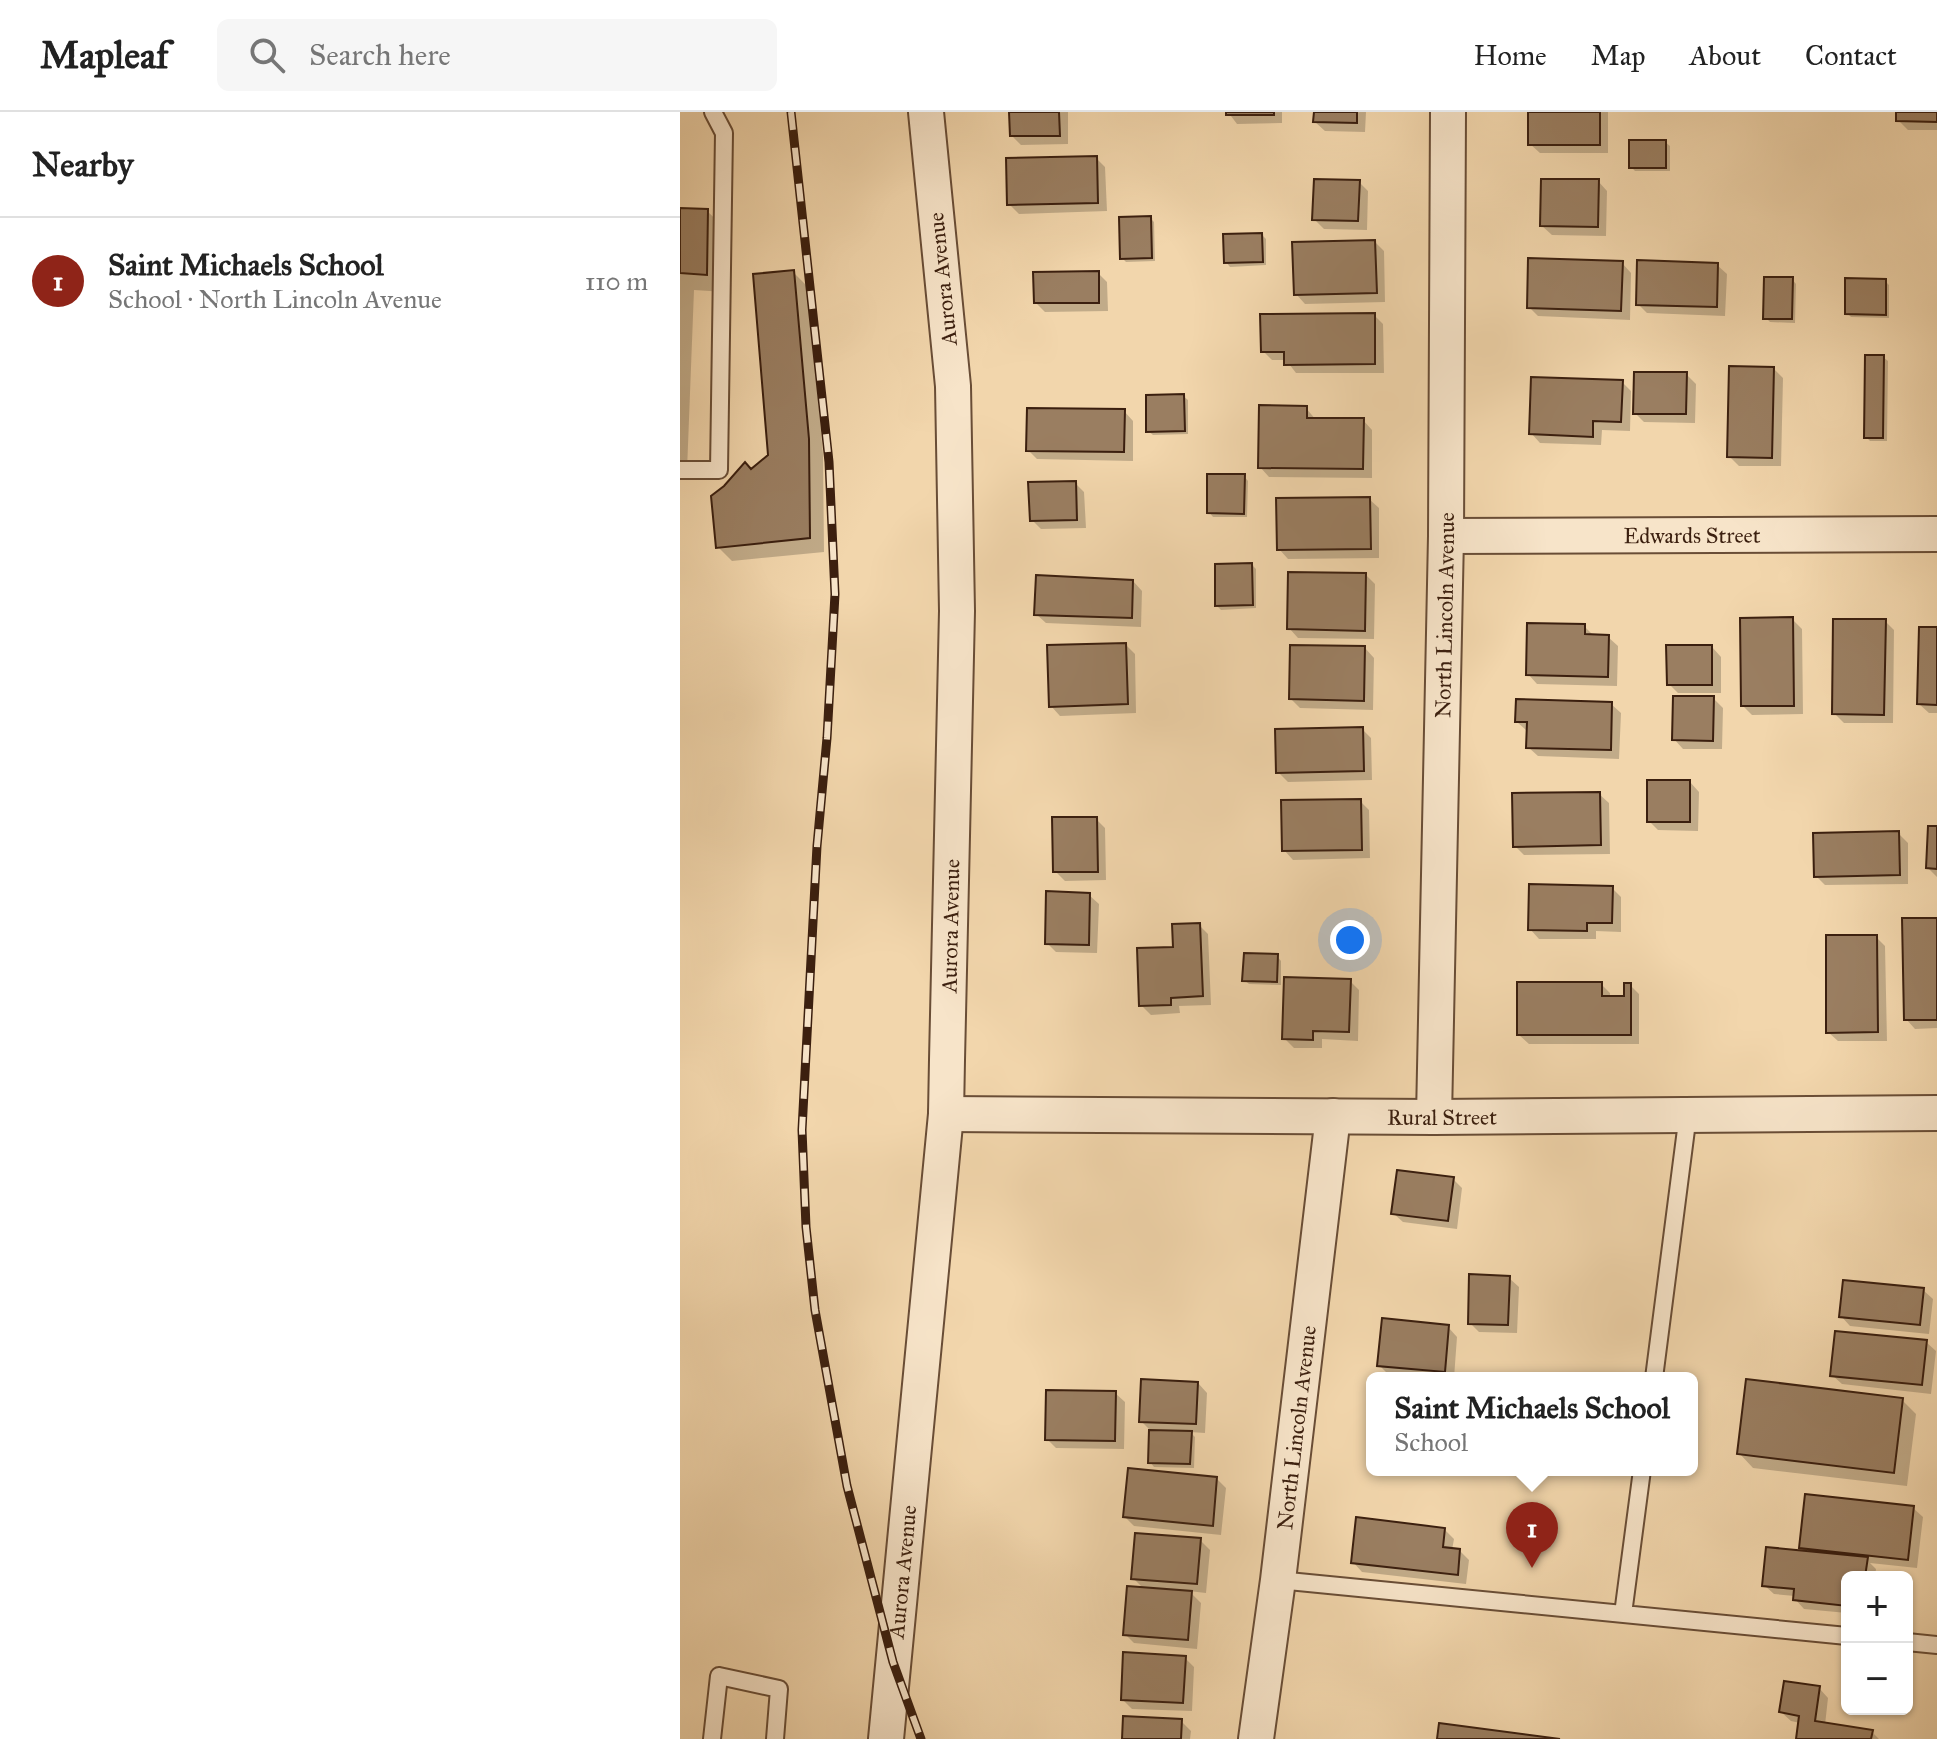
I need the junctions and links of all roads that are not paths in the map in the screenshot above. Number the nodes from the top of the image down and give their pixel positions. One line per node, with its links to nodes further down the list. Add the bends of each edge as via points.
1 (713, 112): 4 (lane, via 724,133 719,470)
2 (926, 112): 8 (street, Aurora Avenue, via 953,386 957,611)
3 (1448, 112): 6 (street, North Lincoln Avenue)
4 (680, 470)
5 (1937, 534): 6 (street, Edwards Street)
6 (1446, 536): 11 (street, North Lincoln Avenue)
7 (1937, 1113): 9 (street, Rural Street)
8 (946, 1114): 10 (street, Rural Street); 21 (street, Aurora Avenue)
9 (1688, 1114): 11 (street, Rural Street); 12 (lane)
10 (1333, 1116): 11 (street, Rural Street); 14 (street, North Lincoln Avenue)
11 (1434, 1117)
12 (1655, 1372)
13 (1641, 1476): 15 (lane)
14 (1278, 1580): 15 (lane); 22 (street, North Lincoln Avenue)
15 (1623, 1614): 16 (lane)
16 (1841, 1635)
17 (1913, 1643): 18 (lane)
18 (1937, 1645)
19 (712, 1739): 20 (lane, via 719,1676 779,1689)
20 (775, 1739)
21 (886, 1739)
22 (1256, 1739)

